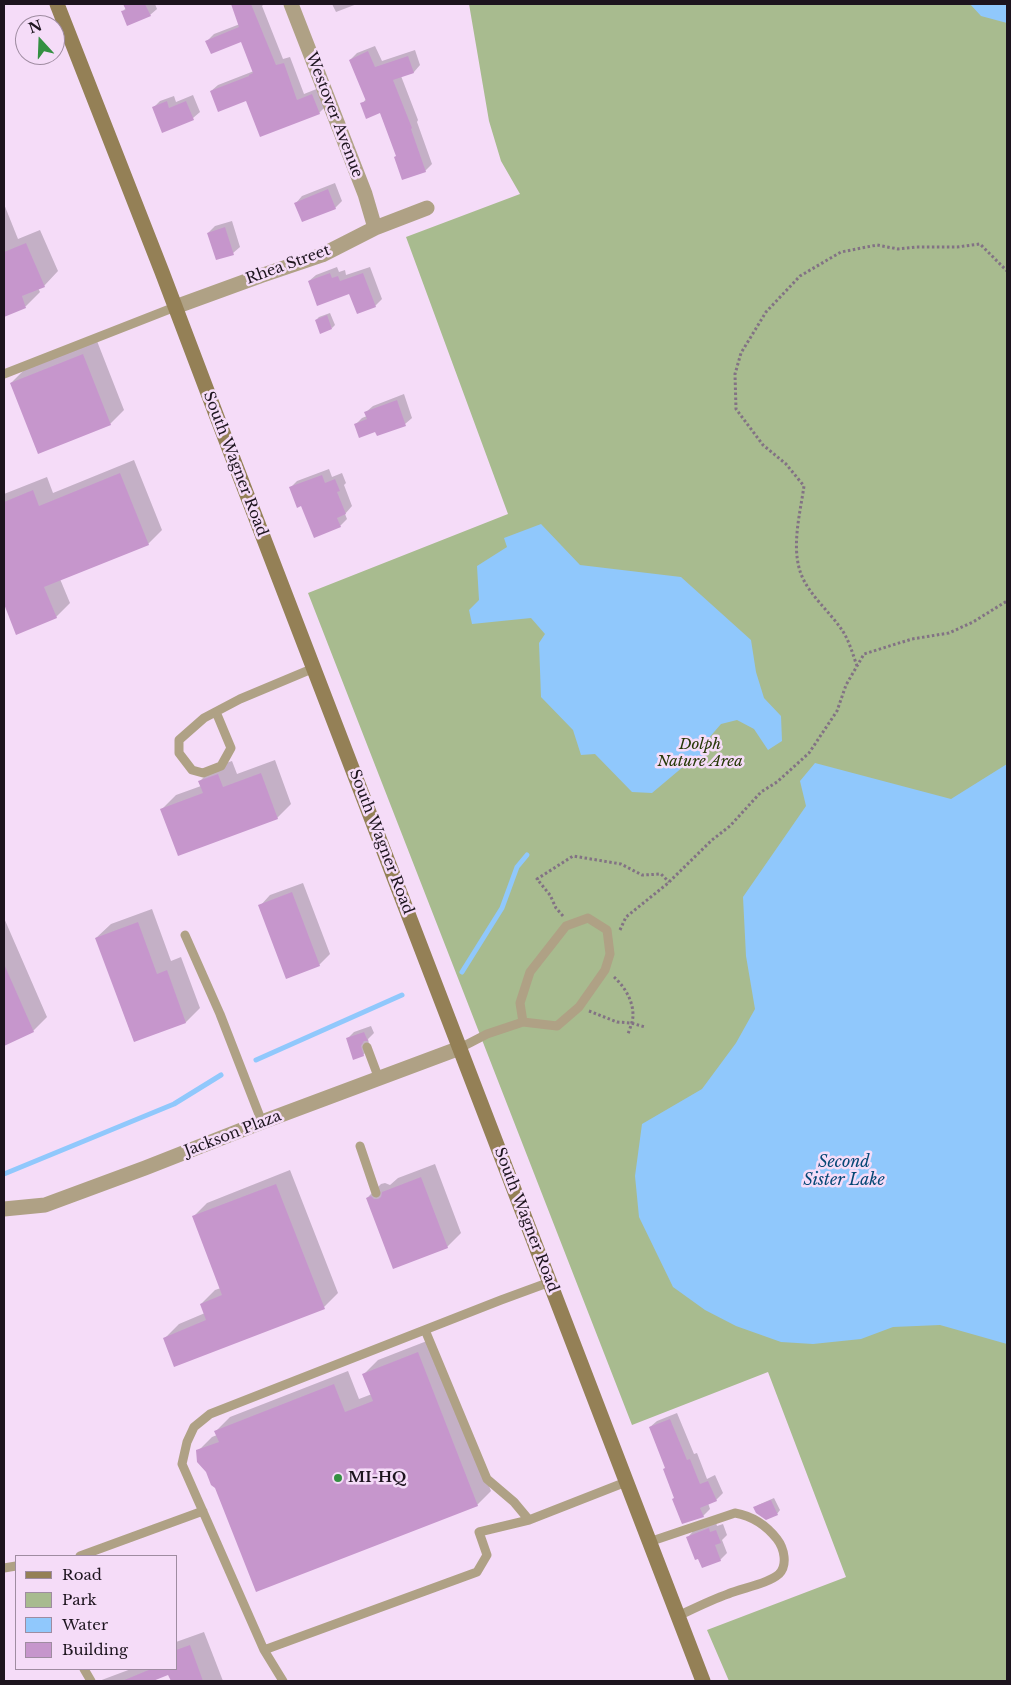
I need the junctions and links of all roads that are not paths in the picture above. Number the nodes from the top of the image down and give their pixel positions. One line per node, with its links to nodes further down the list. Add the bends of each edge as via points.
1 (57, 4): 5 (main road, South Wagner Road)
2 (291, 4): 4 (street, Westover Avenue)
3 (427, 208): 4 (street, Rhea Street)
4 (375, 228): 5 (street, Rhea Street, via 322,255)
5 (175, 307): 6 (lane); 7 (main road, South Wagner Road)
6 (4, 374)
7 (314, 668): 8 (lane); 12 (main road, South Wagner Road)
8 (216, 712): 8 (lane, via 179,740 179,753 192,770 203,773 221,766 231,748)
9 (185, 934): 14 (lane)
10 (522, 1022): 10 (lane, via 520,1003 530,972 566,926 588,918 607,930 610,954 605,970 579,1007 557,1026); 12 (lane, via 486,1034)
11 (367, 1047): 13 (lane)
12 (460, 1048): 13 (street, Jackson Plaza); 18 (main road, South Wagner Road)
13 (379, 1079): 14 (street, Jackson Plaza)
14 (262, 1122): 17 (street, Jackson Plaza, via 45,1205)
15 (360, 1146): 16 (lane)
16 (376, 1193)
17 (4, 1209)
18 (550, 1282): 19 (lane); 20 (main road, South Wagner Road)
19 (425, 1330): 21 (lane, via 210,1414 194,1427 182,1464); 22 (lane, via 487,1479)
20 (626, 1482): 22 (lane); 23 (main road, South Wagner Road)
21 (203, 1511): 24 (lane); 26 (lane)
22 (529, 1520): 26 (lane, via 479,1532 487,1555 477,1572)
23 (649, 1542): 25 (main road, South Wagner Road); 25 (lane, via 735,1513 763,1524 784,1551 780,1573 772,1578)
24 (83, 1555)
25 (678, 1616): 30 (main road, South Wagner Road)
26 (264, 1650): 29 (lane)
27 (85, 1670): 28 (lane)
28 (91, 1681)
29 (283, 1681)
30 (703, 1681)

